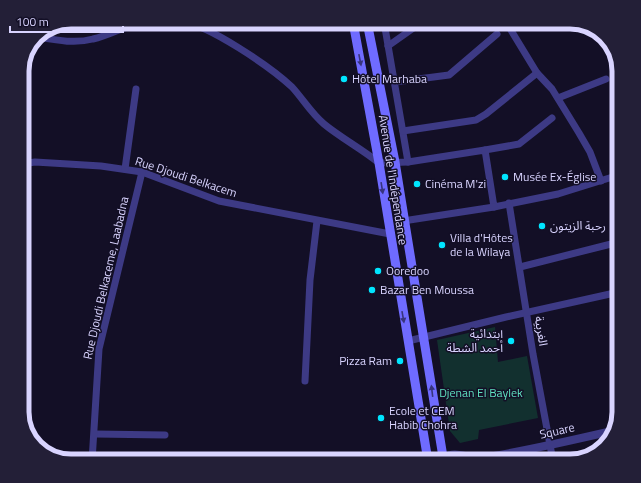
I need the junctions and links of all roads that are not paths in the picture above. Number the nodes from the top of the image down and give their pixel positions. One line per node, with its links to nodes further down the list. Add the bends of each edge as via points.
1 (121, 29): 9 (street, via 86,41 68,42)
2 (206, 29): 22 (street, via 278,75 326,125)
3 (354, 29): 22 (main road, Avenue de l'Indépendance, one-way to 22)
4 (368, 29): 19 (main road, Avenue de l'Indépendance)
5 (385, 29): 10 (street)
6 (412, 29): 10 (street)
7 (510, 29): 11 (street)
8 (497, 34): 13 (street, via 449,75)
9 (45, 38)
10 (388, 46): 13 (street)
11 (537, 73): 15 (street); 17 (street, via 476,120)
12 (606, 79): 15 (street)
13 (395, 82): 17 (street)
14 (136, 89): 23 (street)
15 (558, 98): 26 (street, via 590,152)
16 (552, 118): 18 (street, via 519,144)
17 (403, 131): 20 (street)
18 (485, 150): 20 (street); 28 (street)
19 (395, 162): 20 (street); 22 (street); 30 (main road, Avenue de l'Indépendance)
20 (408, 162)
21 (29, 163): 23 (street, Rue Djoudi Belkacem)
22 (379, 163): 31 (main road, Avenue de l'Indépendance, one-way to 31)
23 (125, 169): 24 (street, Rue Djoudi Belkacem)
24 (142, 172): 29 (street, Rue Djoudi Belkacem, via 219,201); 40 (street, Rue Djoudi Belkaceme, Laabadna, via 99,349)
25 (612, 177): 26 (street)
26 (601, 181): 27 (street, via 558,194)
27 (509, 203): 28 (street); 33 (street, الغربية)
28 (494, 207): 30 (street)
29 (317, 220): 31 (street, Rue Djoudi Belkacem); 38 (street, via 310,280)
30 (403, 221): 36 (main road, Avenue de l'Indépendance)
31 (390, 234): 37 (main road, Avenue de l'Indépendance, one-way to 37)
32 (612, 244): 33 (street)
33 (520, 267): 35 (street, الغربية)
34 (612, 294): 35 (street)
35 (527, 313): 36 (street); 42 (street, الغربية)
36 (422, 337): 37 (street); 45 (main road, Avenue de l'Indépendance, one-way to 36)
37 (408, 341): 44 (main road, Avenue de l'Indépendance)
38 (305, 381)
39 (606, 432): 42 (street, Square)
40 (95, 434): 41 (street); 43 (street, Rue Djoudi Belkaceme, Laabadna)
41 (164, 435)
42 (549, 445): 46 (street, Square); 47 (street, الغربية)
43 (93, 454)
44 (427, 454)
45 (443, 454)
46 (507, 454)
47 (551, 454)

